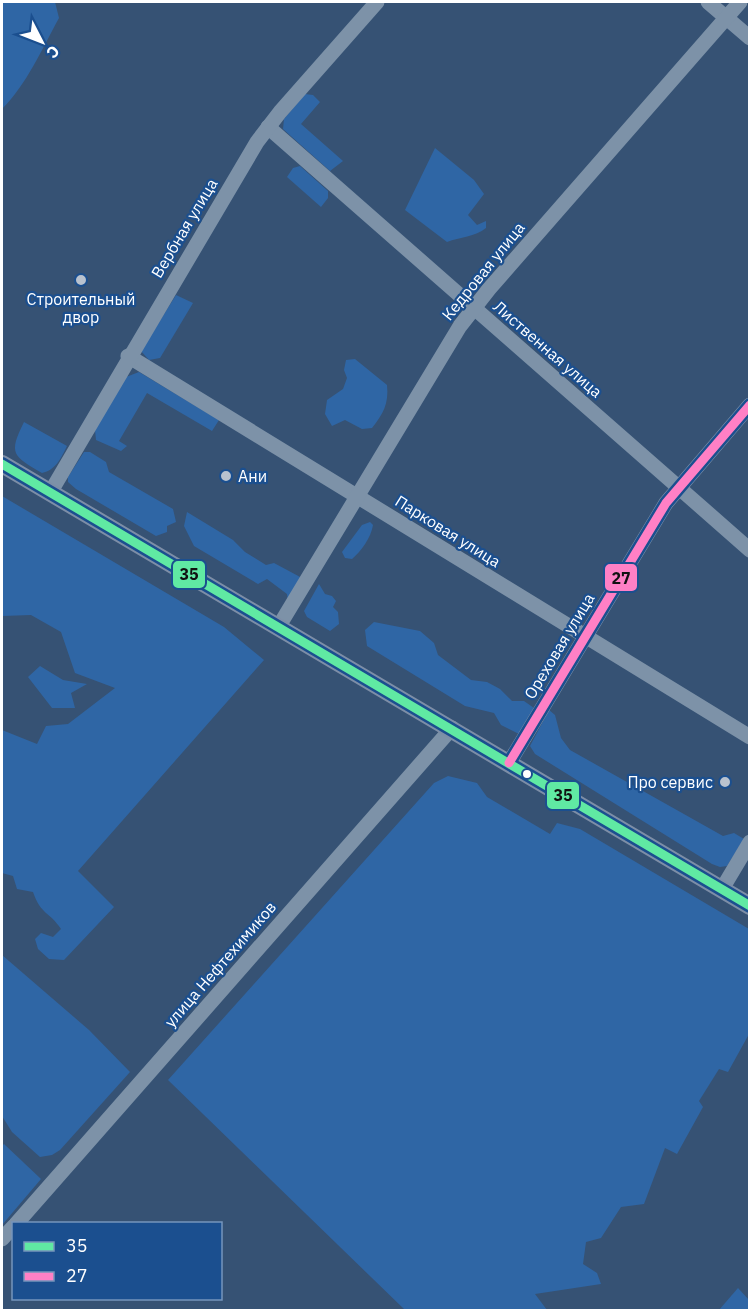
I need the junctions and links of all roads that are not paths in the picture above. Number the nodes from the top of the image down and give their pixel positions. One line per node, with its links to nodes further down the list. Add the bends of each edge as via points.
1 (377, 2): 6 (street, Вербная улица)
2 (708, 2): 4 (street)
3 (740, 2): 4 (street, Кедровая улица)
4 (726, 17): 5 (street); 7 (street, Кедровая улица)
5 (750, 38)
6 (268, 127): 7 (street, Лиственная улица); 8 (street, Вербная улица)
7 (474, 308): 11 (street, Лиственная улица); 13 (street, Кедровая улица)
8 (128, 356): 12 (street, Вербная улица); 13 (street, Парковая улица)
9 (750, 405): 11 (street, Ореховая улица)
10 (2, 464): 12 (main road)
11 (678, 487): 14 (street, Лиственная улица); 16 (street, Ореховая улица)
12 (50, 493): 15 (main road)
13 (357, 496): 15 (street, Кедровая улица); 16 (street, Парковая улица)
14 (750, 550)
15 (279, 626): 17 (main road)
16 (585, 637): 18 (street, Парковая улица); 19 (street, Ореховая улица)
17 (452, 728): 19 (main road); 23 (street, улица Нефтехимиков)
18 (750, 737)
19 (509, 764): 21 (main road)
20 (750, 842): 21 (street)
21 (722, 889): 22 (main road)
22 (750, 906)
23 (18, 1222)

